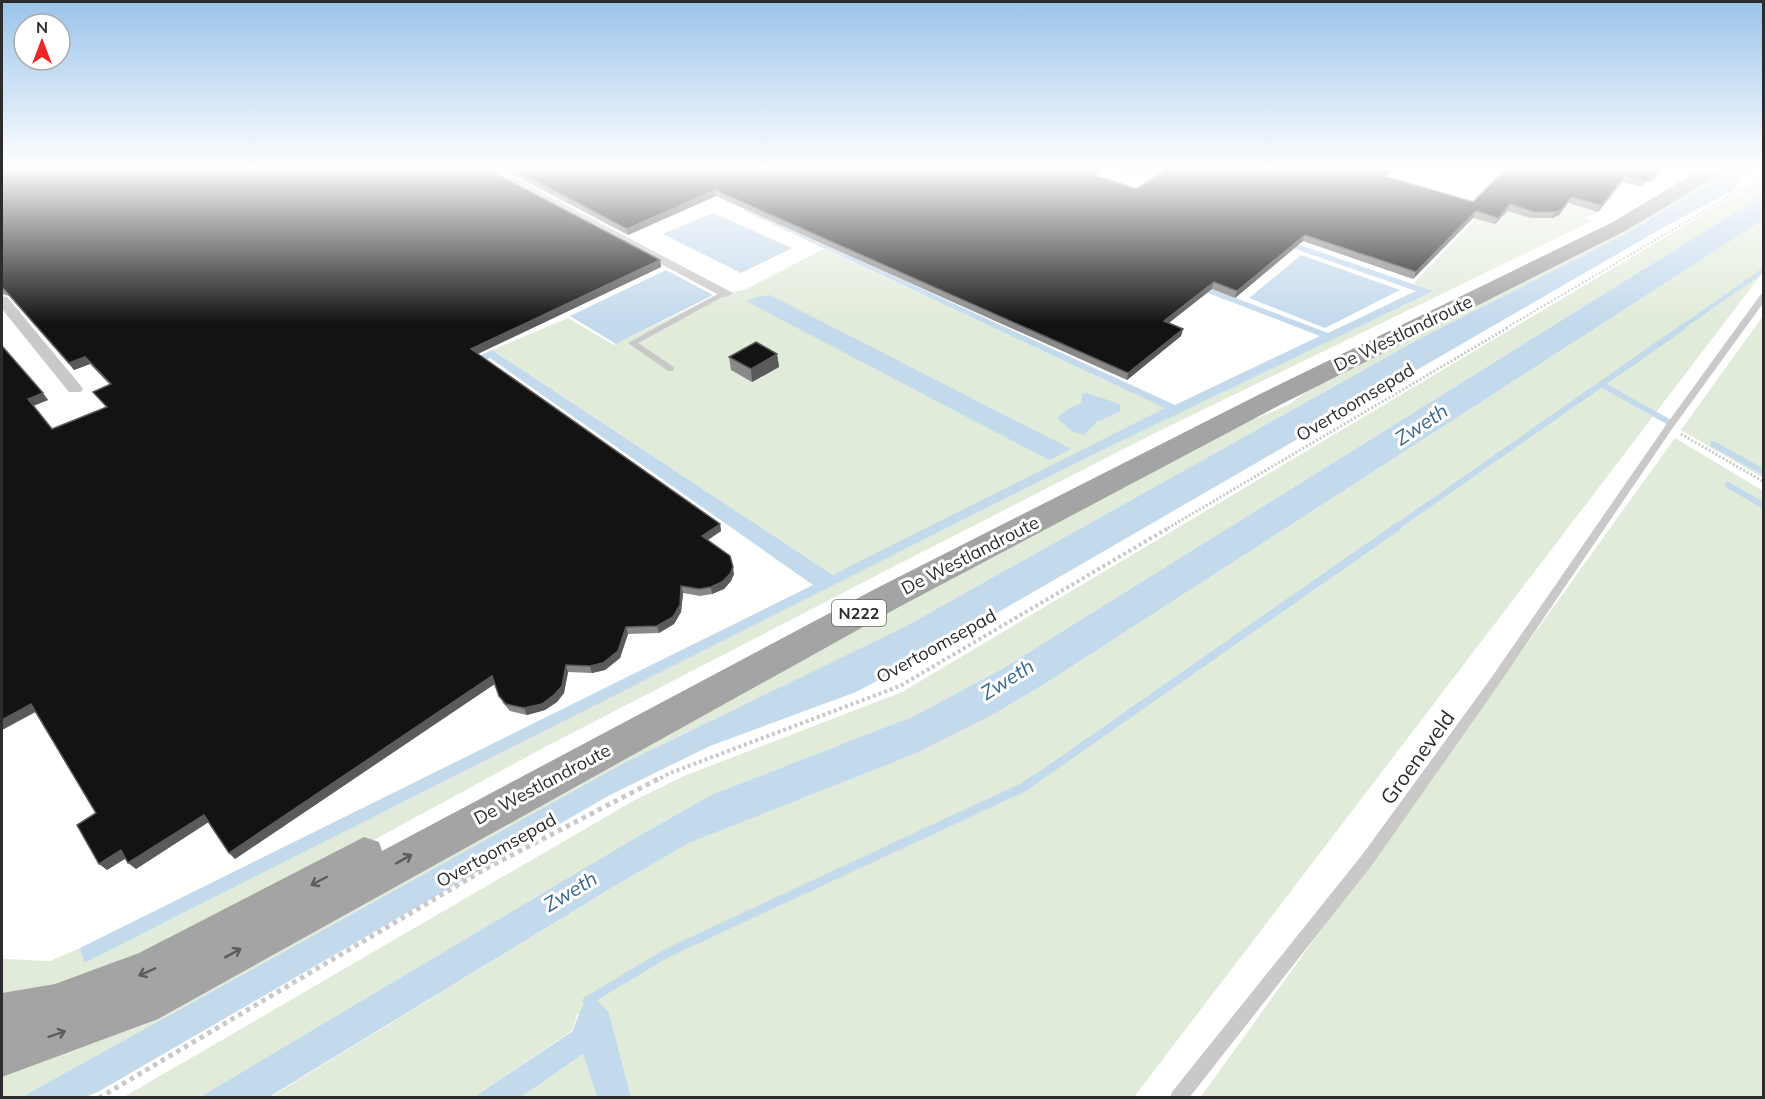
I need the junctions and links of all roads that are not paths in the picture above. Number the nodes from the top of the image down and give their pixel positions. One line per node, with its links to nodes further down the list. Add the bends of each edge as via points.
1 (586, 220): 4 (street)
2 (1606, 220): 9 (main road, De Westlandroute / N222, one-way to 9, via 1258,390 876,584 150,972 55,1007)
3 (1630, 220): 10 (main road, De Westlandroute / N222, one-way to 3, via 141,1003 887,598 1271,399)
4 (726, 293): 7 (lane, via 632,342)
5 (1764, 296): 11 (lane, Groeneveld, via 1367,860)
6 (2, 300): 8 (street)
7 (671, 369)
8 (75, 389)
9 (2, 1016)
10 (2, 1053)
11 (1178, 1098)

